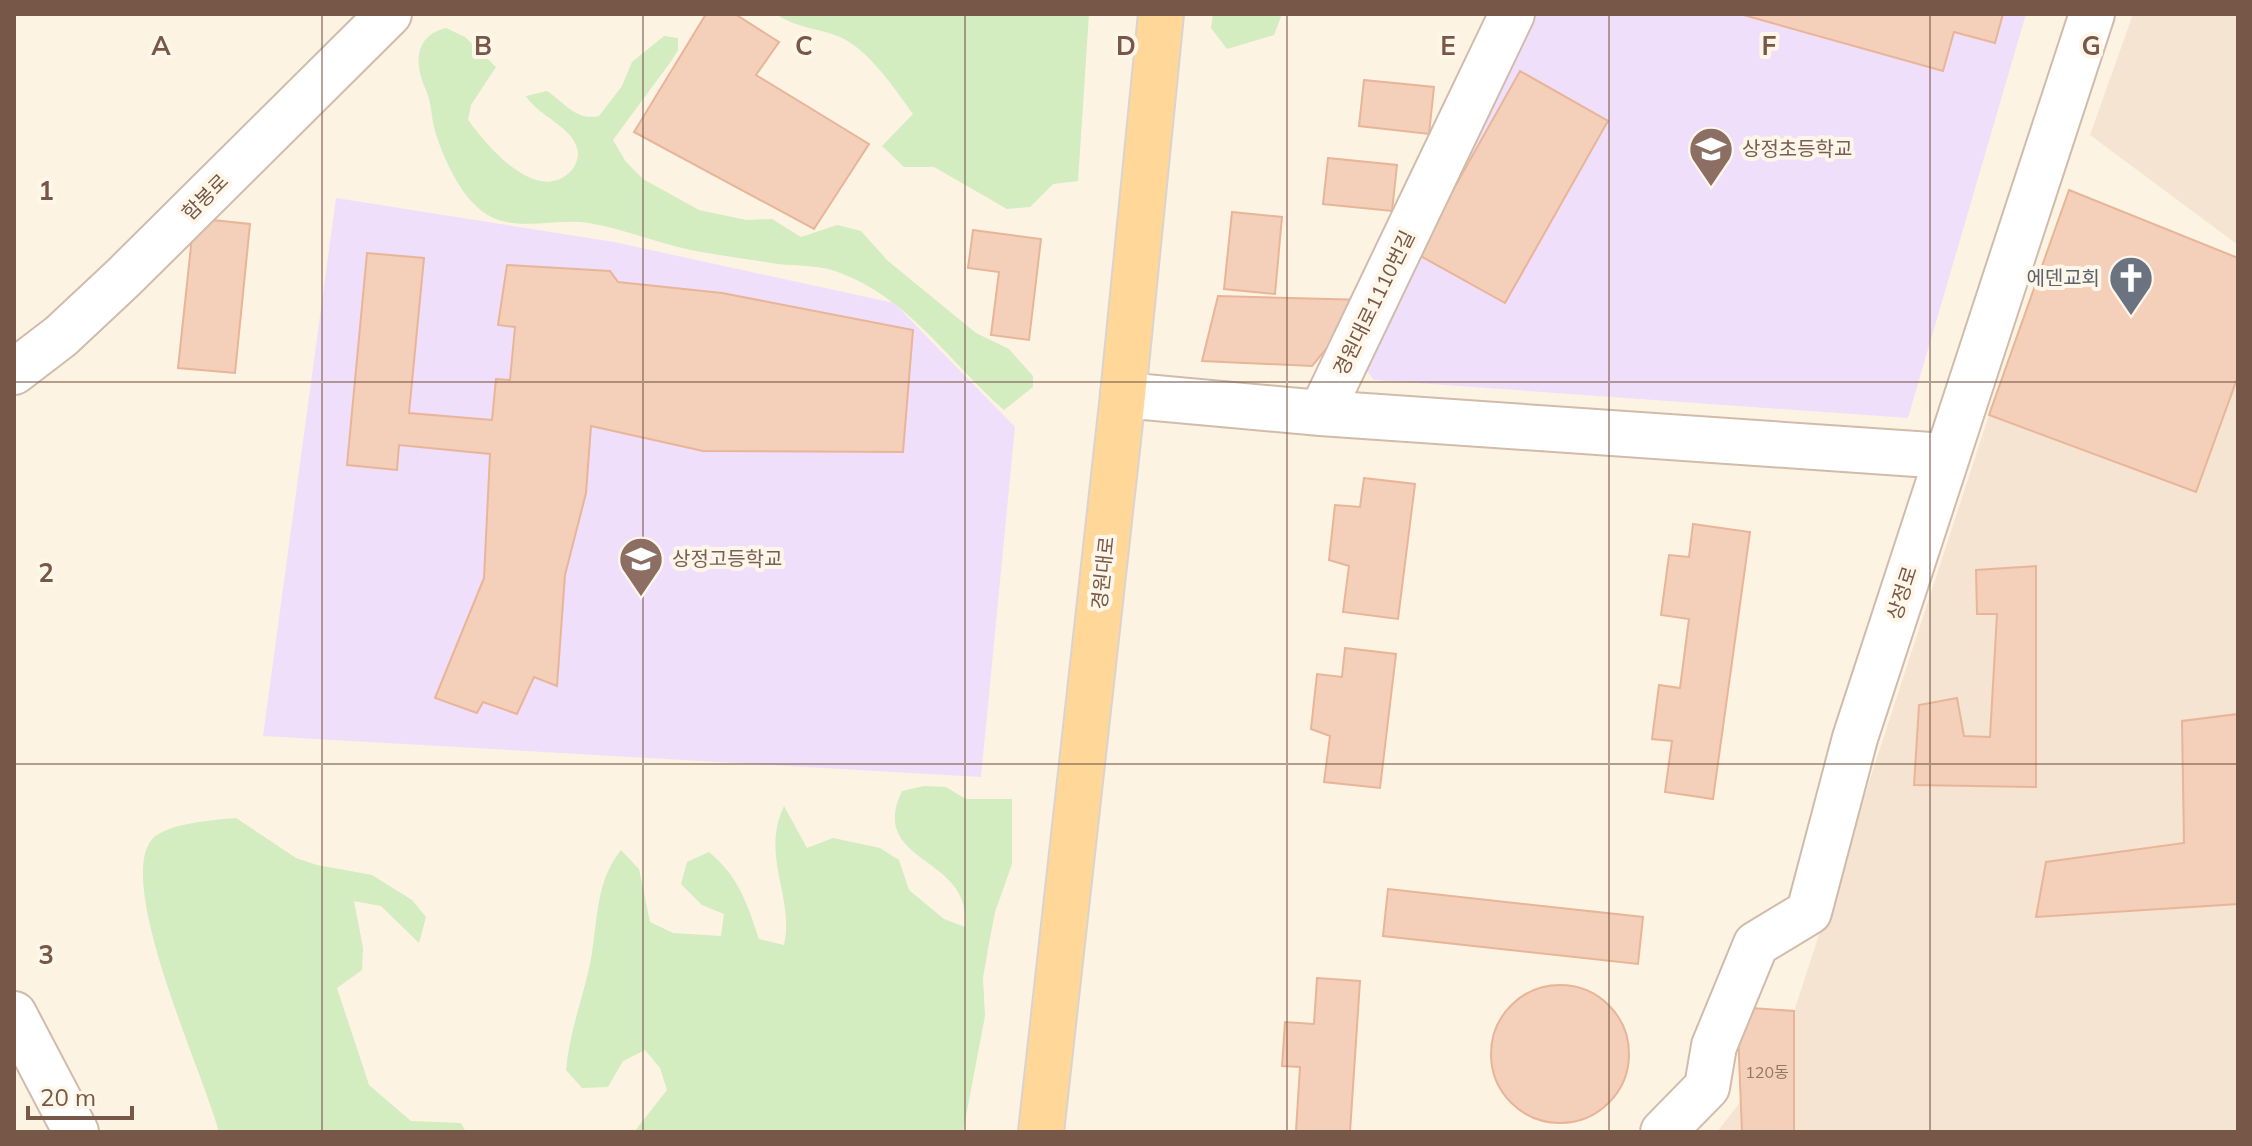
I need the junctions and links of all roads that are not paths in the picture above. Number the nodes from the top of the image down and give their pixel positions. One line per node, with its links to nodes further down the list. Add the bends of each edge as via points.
1 (389, 14): 5 (street, 함봉로, via 124,277)
2 (1161, 14): 6 (main road, 경원대로)
3 (1512, 14): 7 (street, 경원대로1110번길)
4 (2092, 14): 8 (street, 상정로)
5 (14, 372)
6 (1123, 395): 7 (street); 11 (main road, 경원대로)
7 (1321, 413): 8 (street)
8 (1945, 456): 12 (street, 상정로, via 1855,738 1809,912 1756,944 1714,1046 1707,1087)
9 (14, 1014): 10 (street)
10 (76, 1132)
11 (1041, 1132)
12 (1663, 1132)

